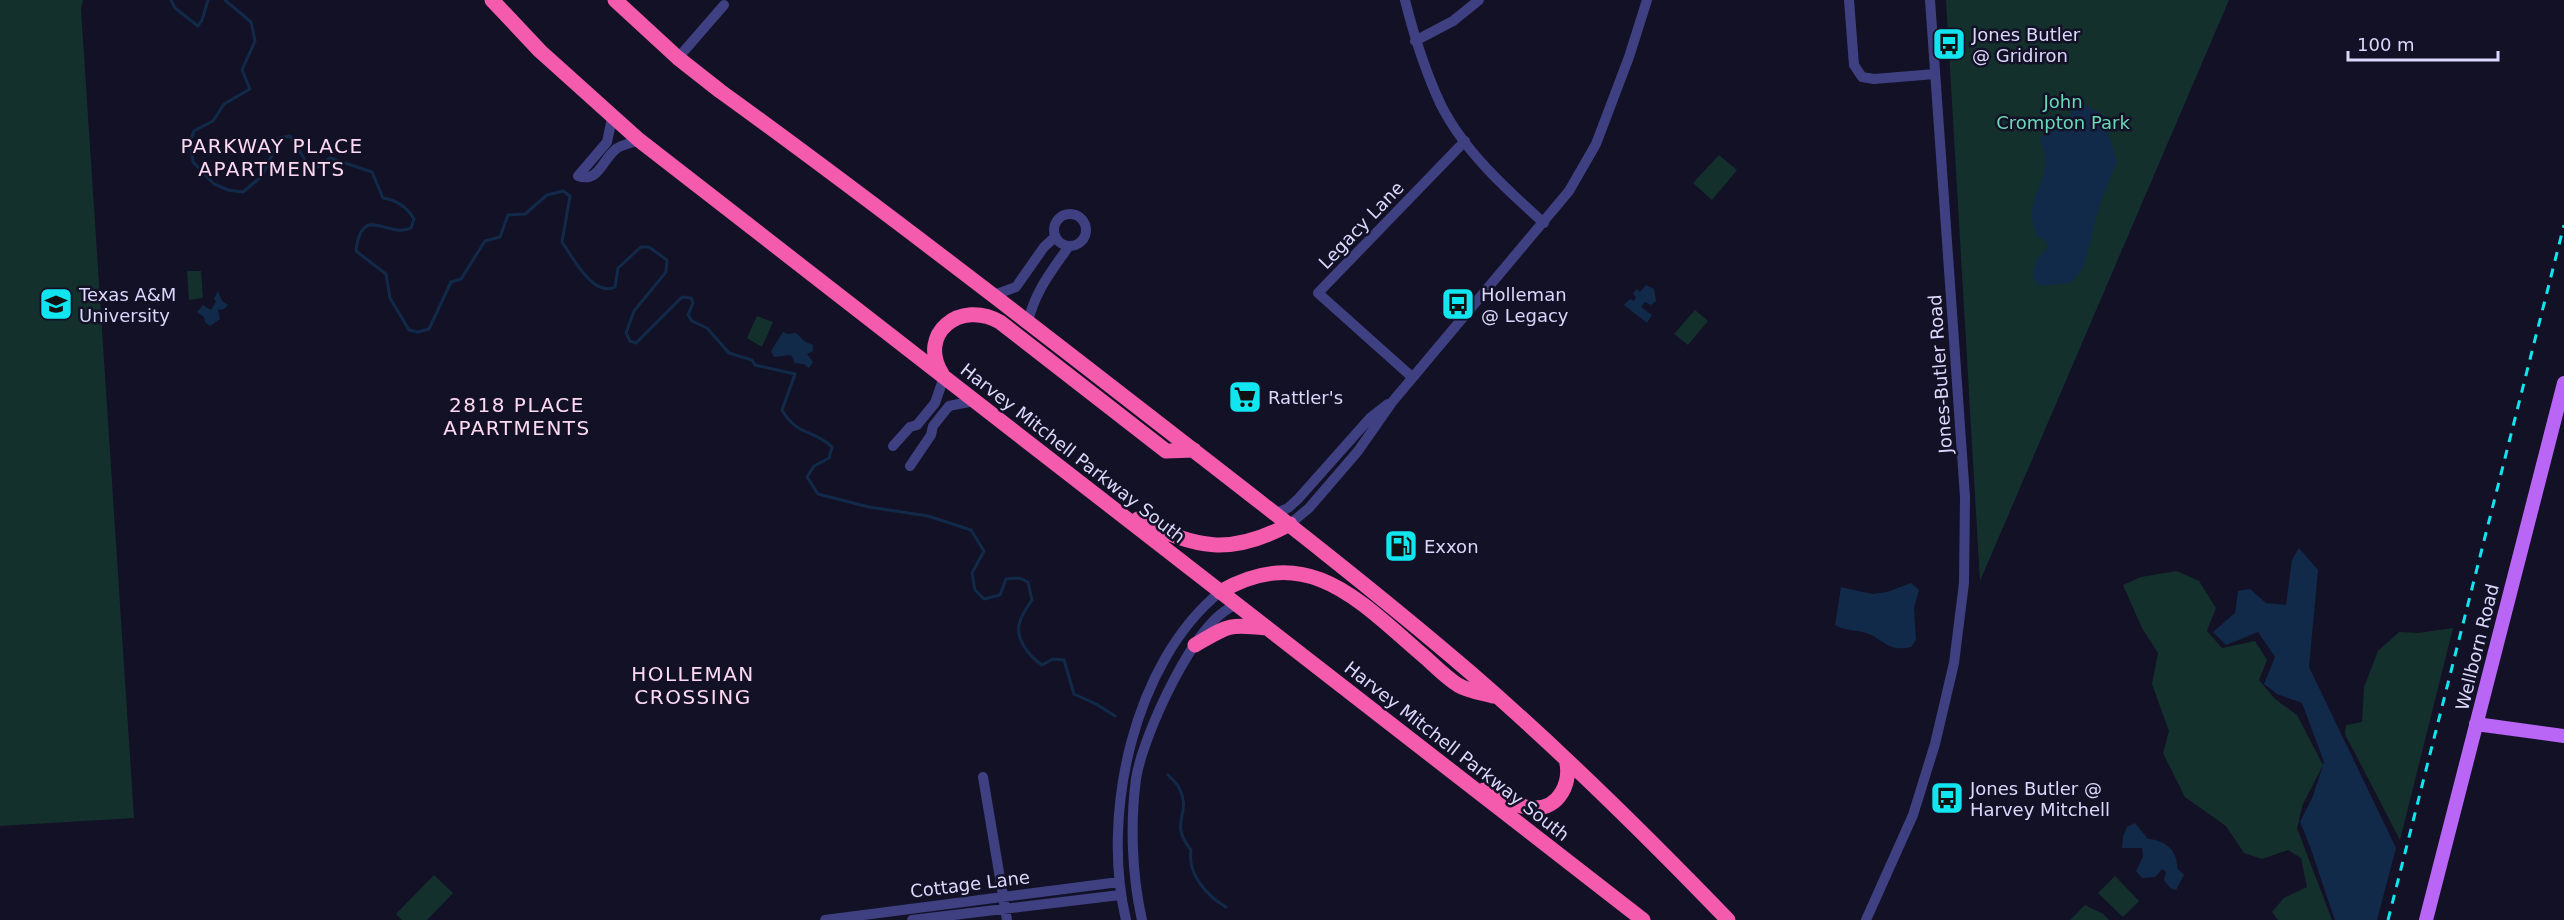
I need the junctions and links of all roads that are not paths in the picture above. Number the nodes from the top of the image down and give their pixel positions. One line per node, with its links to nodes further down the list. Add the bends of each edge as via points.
1 (492, 0): 12 (highway, Harvey Mitchell Parkway South)
2 (615, 0): 10 (highway)
3 (1405, 0): 9 (street)
4 (1479, 0): 9 (street, via 1453,21)
5 (1647, 0): 15 (street, via 1593,151)
6 (1849, 0): 11 (street, via 1854,65 1862,77)
7 (1930, 0): 11 (street, Jones-Butler Road)
8 (724, 5): 10 (street)
9 (1415, 41): 14 (street, via 1442,107)
10 (678, 58): 18 (highway)
11 (1935, 74): 53 (street, Jones-Butler Road, via 1965,497 1962,595 1954,663 1935,744 1913,815)
12 (612, 118): 13 (highway, Harvey Mitchell Parkway South); 13 (street, via 607,142 578,176 593,176 616,149)
13 (639, 140): 20 (highway, Harvey Mitchell Parkway South)
14 (1465, 141): 15 (street); 21 (street, Legacy Lane, via 1318,293)
15 (1544, 223): 21 (street)
16 (1055, 237): 17 (street); 17 (street, via 1053,229 1062,214 1079,215 1087,230 1084,239); 18 (street, via 1016,287)
17 (1069, 246): 19 (street, via 1032,300)
18 (994, 295): 19 (highway)
19 (1028, 322): 26 (highway)
20 (944, 377): 24 (highway, Harvey Mitchell Parkway South); 25 (street, via 935,403); 26 (highway, via 935,363 940,333 957,316 988,315 1166,451)
21 (1412, 377): 23 (street)
22 (2564, 383): 36 (main road, Wellborn Road)
23 (1393, 400): 29 (street, via 1370,418 1298,499); 30 (street, via 1358,451)
24 (974, 401): 27 (street, via 949,406); 28 (highway, Harvey Mitchell Parkway South)
25 (893, 446)
26 (1194, 450): 29 (highway)
27 (910, 466)
28 (1105, 503): 30 (highway, via 1194,544 1239,545); 31 (highway, Harvey Mitchell Parkway South)
29 (1276, 513): 30 (highway)
30 (1290, 524): 35 (highway)
31 (1220, 592): 32 (highway, Harvey Mitchell Parkway South); 35 (highway, via 1243,579 1283,571 1320,578 1354,599 1458,685); 41 (street, via 1180,637 1162,665 1142,710 1123,789 1117,841)
32 (1237, 605): 33 (highway, Harvey Mitchell Parkway South); 34 (street, via 1220,613)
33 (1267, 628): 34 (highway, via 1226,627); 40 (highway, Harvey Mitchell Parkway South)
34 (1194, 645): 50 (street, via 1164,699 1137,776 1135,876)
35 (1499, 698): 38 (highway)
36 (2476, 724): 37 (main road); 54 (main road, Wellborn Road)
37 (2564, 736)
38 (1566, 759): 40 (highway, via 1568,782 1555,801 1544,807 1521,806); 52 (highway)
39 (983, 777): 43 (street)
40 (1464, 781): 51 (highway, Harvey Mitchell Parkway South)
41 (1119, 882): 42 (street); 43 (street, Cottage Lane)
42 (1120, 895): 45 (street, Cottage Lane); 49 (street)
43 (1002, 896): 44 (street, Cottage Lane); 45 (street)
44 (952, 903): 46 (street); 47 (street, Cottage Lane)
45 (1006, 914): 46 (street, Cottage Lane)
46 (954, 915): 48 (street, Cottage Lane)
47 (825, 920)
48 (912, 920)
49 (1126, 920)
50 (1142, 920)
51 (1643, 920)
52 (1728, 920)
53 (1866, 920)
54 (2426, 920)

